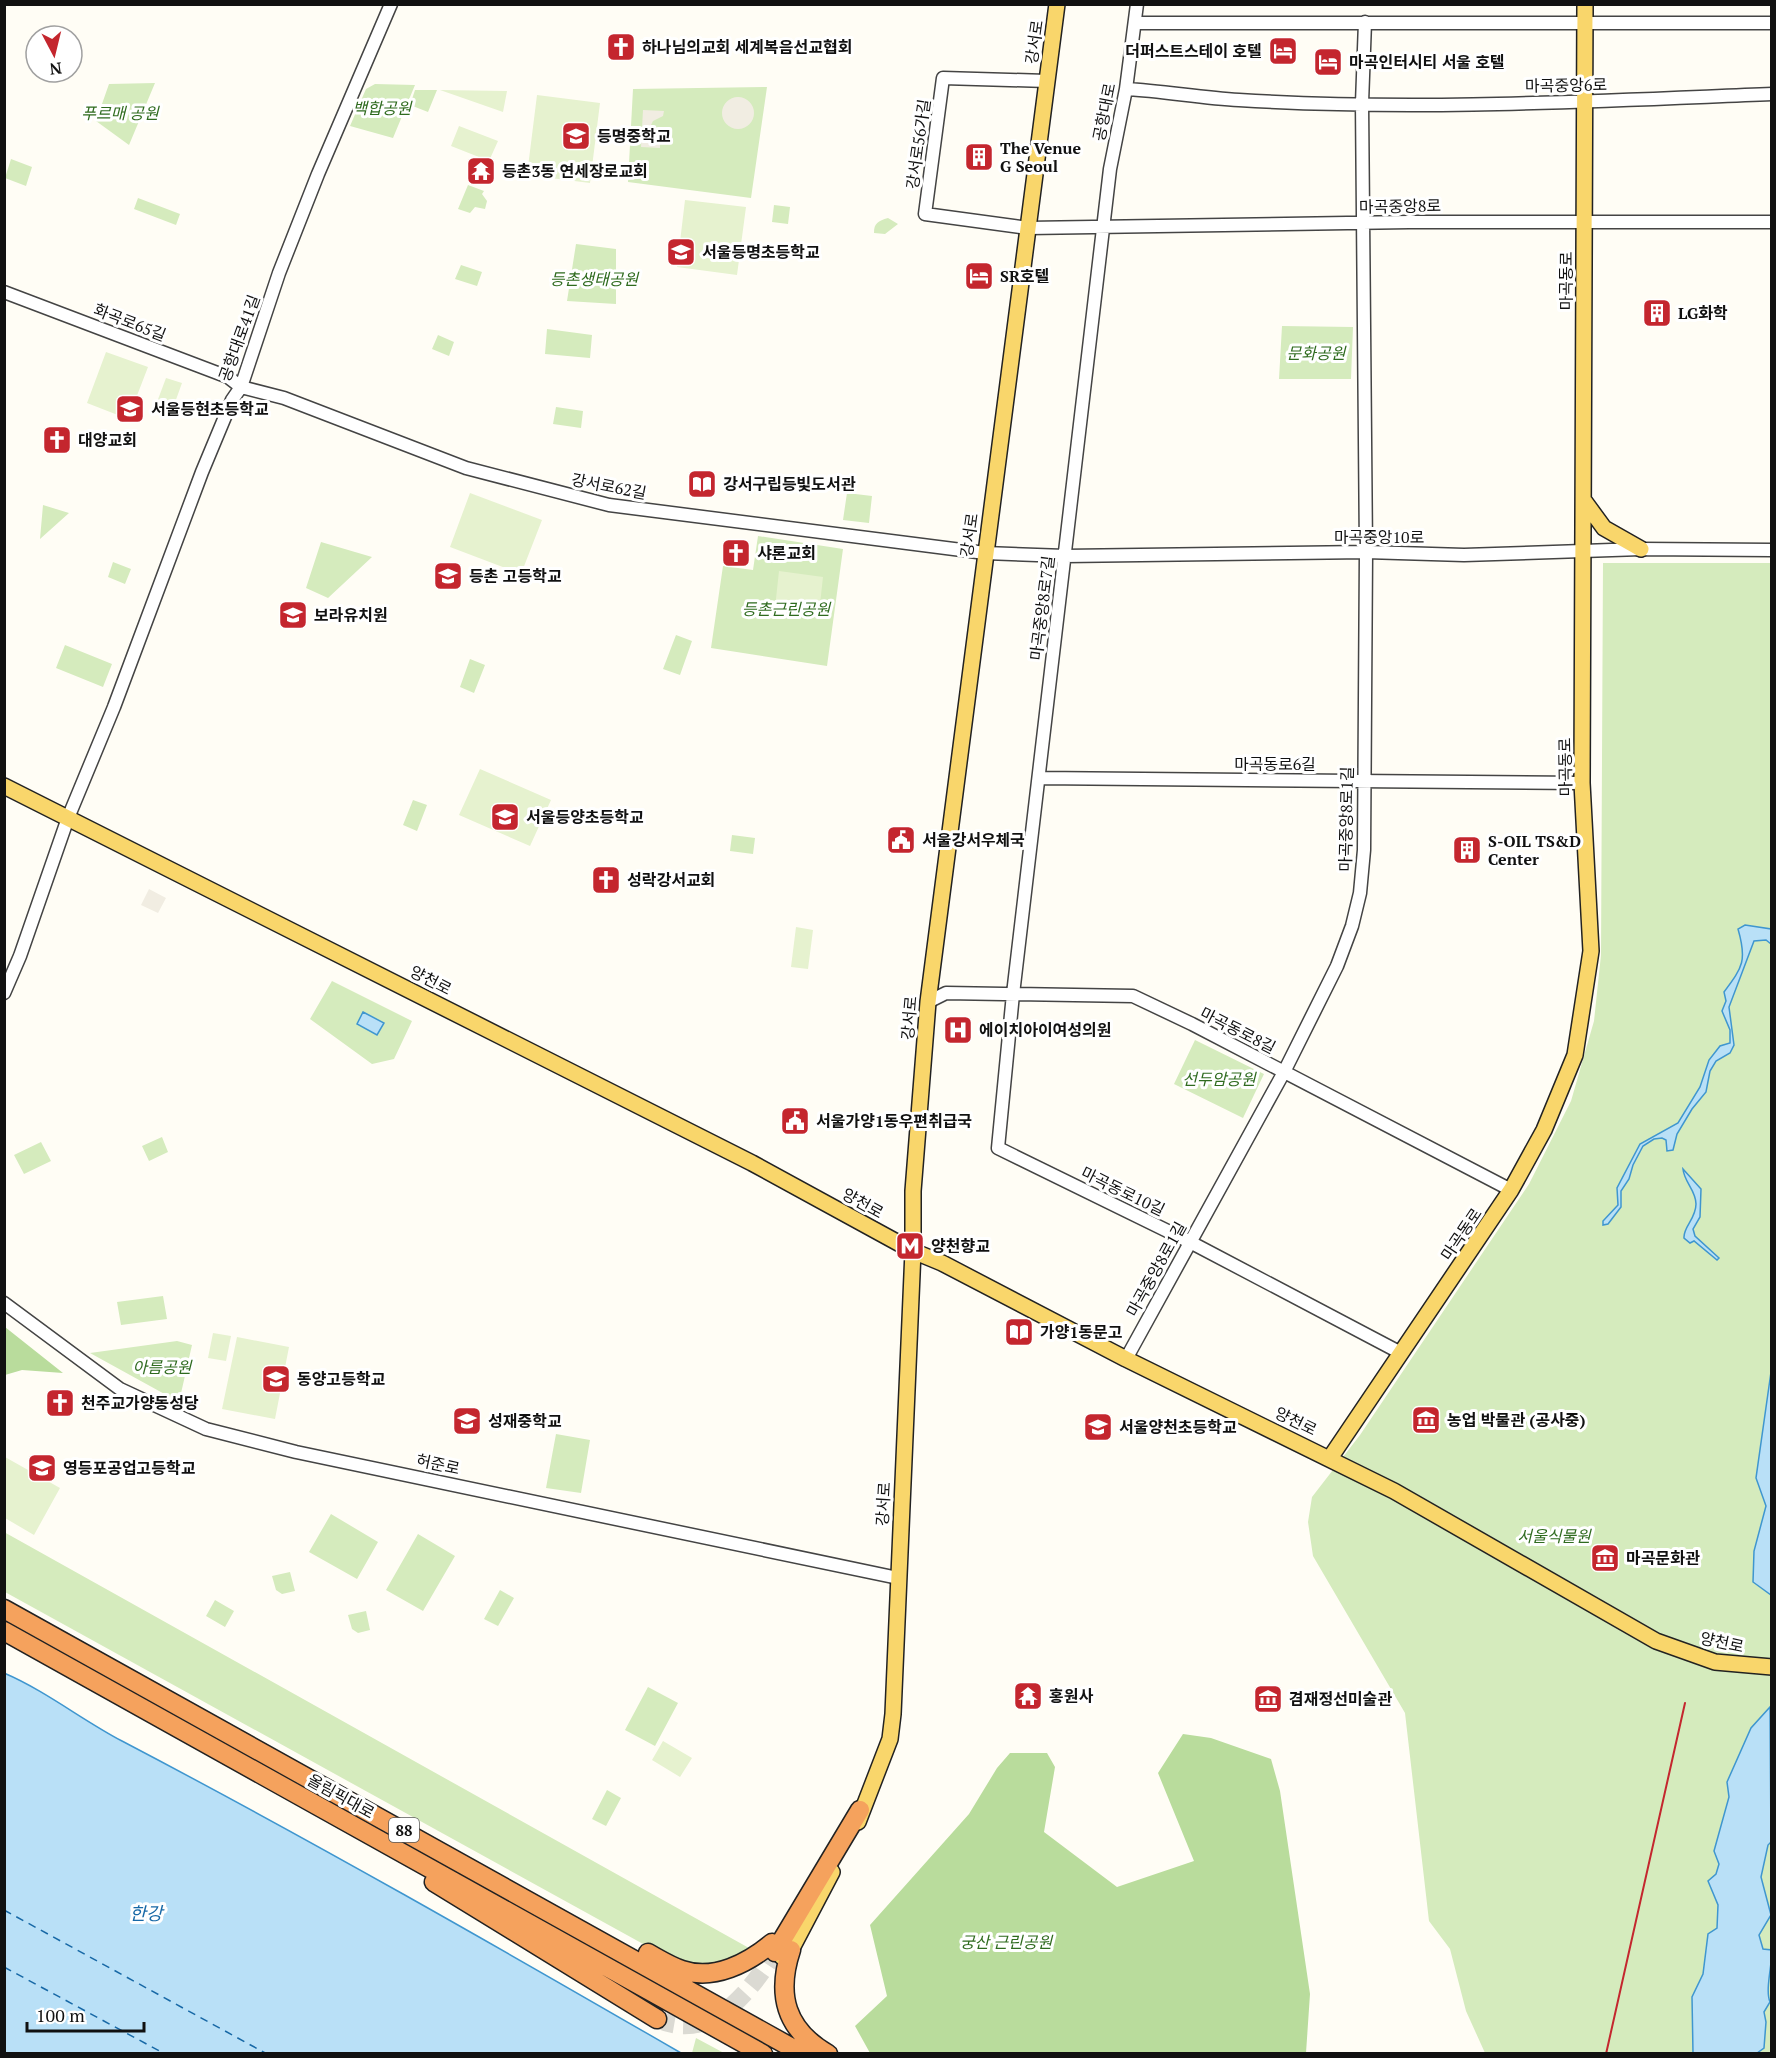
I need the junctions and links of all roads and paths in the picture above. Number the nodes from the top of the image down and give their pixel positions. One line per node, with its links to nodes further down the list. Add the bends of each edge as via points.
1 (392, 4): 19 (street, 공항대로41길, via 318,174 279,273)
2 (1137, 4): 6 (street, 공항대로)
3 (1057, 5): 8 (main road, 강서로)
4 (1585, 9): 5 (street); 7 (street); 11 (main road, 마곡동로)
5 (1365, 22): 6 (street); 12 (street)
6 (1135, 23): 9 (street, 공항대로)
7 (1772, 23)
8 (1047, 81): 17 (main road, 강서로); 17 (street, 강서로56가길, via 943,78 925,214)
9 (1126, 89): 12 (street, 마곡중앙6로, via 1239,100); 16 (street, 공항대로, via 1110,169)
10 (1772, 94): 11 (street, 마곡중앙6로)
11 (1586, 102): 12 (street, 마곡중앙6로); 14 (main road, 마곡동로)
12 (1362, 103): 13 (street)
13 (1363, 222): 14 (street, 마곡중앙8로); 16 (street, 마곡중앙8로); 24 (street, 마곡중앙8로1길)
14 (1584, 222): 15 (street, 마곡중앙8로); 20 (main road, 마곡동로)
15 (1772, 222)
16 (1105, 226): 17 (street, 마곡중앙8로); 26 (street, 마곡중앙8로7길)
17 (1028, 228): 25 (main road, 강서로)
18 (4, 292): 19 (street, 화곡로65길, via 228,377)
19 (241, 387): 25 (street, 강서로62길, via 284,398 466,468 609,506); 31 (street, 공항대로41길, via 205,465)
20 (1585, 502): 21 (main road, via 1604,528); 23 (main road, 마곡동로)
21 (1641, 549): 22 (street, 마곡중앙10로); 23 (street, 마곡중앙10로)
22 (1772, 550)
23 (1583, 551): 24 (street, 마곡중앙10로, via 1464,555); 29 (main road, 마곡동로)
24 (1366, 552): 26 (street, 마곡중앙10로); 28 (street, 마곡중앙8로1길)
25 (985, 553): 26 (street, 마곡중앙10로); 34 (main road, 강서로)
26 (1065, 556): 27 (street, 마곡중앙8로7길)
27 (1039, 778): 28 (street, 마곡동로6길); 33 (street, 마곡중앙8로7길)
28 (1363, 781): 29 (street, 마곡동로6길); 35 (street, 마곡중앙8로1길, via 1364,850 1352,926 1337,966)
29 (1582, 783): 36 (main road, 마곡동로, via 1591,951 1577,1044 1544,1130)
30 (4, 786): 31 (main road, 양천로)
31 (68, 818): 32 (street, 공항대로41길); 38 (main road, 양천로, via 752,1162)
32 (4, 993)
33 (1013, 994): 34 (street, 마곡동로8길, via 946,993); 35 (street, 마곡동로8길, via 1133,996); 37 (street, 마곡동로10길, via 998,1148)
34 (928, 1002): 38 (main road, 강서로, via 913,1191)
35 (1284, 1072): 36 (street, 마곡동로8길); 37 (street, 마곡중앙8로1길)
36 (1511, 1190): 40 (main road, 마곡동로)
37 (1190, 1242): 40 (street, 마곡동로10길); 41 (street, 마곡중앙8로1길)
38 (913, 1251): 41 (main road, 양천로); 43 (main road, 강서로)
39 (4, 1303): 43 (street, 허준로, via 120,1389 206,1429 296,1452)
40 (1401, 1353): 42 (main road, 마곡동로)
41 (1126, 1359): 42 (main road, 양천로)
42 (1330, 1458): 46 (main road, 양천로, via 1656,1641 1715,1662)
43 (898, 1578): 47 (main road, 강서로, via 890,1739)
44 (4, 1609): 49 (highway, 올림픽대로 / 88)
45 (4, 1631): 48 (highway, 올림픽대로 / 88)
46 (1772, 1667)
47 (860, 1810): 50 (highway)
48 (389, 1845): 51 (highway, via 437,1884); 52 (highway, 올림픽대로 / 88)
49 (586, 1932): 50 (highway, via 625,1942 683,1970 700,1972 721,1971); 53 (highway, 올림픽대로 / 88)
50 (780, 1949): 54 (highway, via 783,1987 791,2017 805,2037)
51 (657, 2019)
52 (763, 2054)
53 (803, 2054)
54 (828, 2054)

